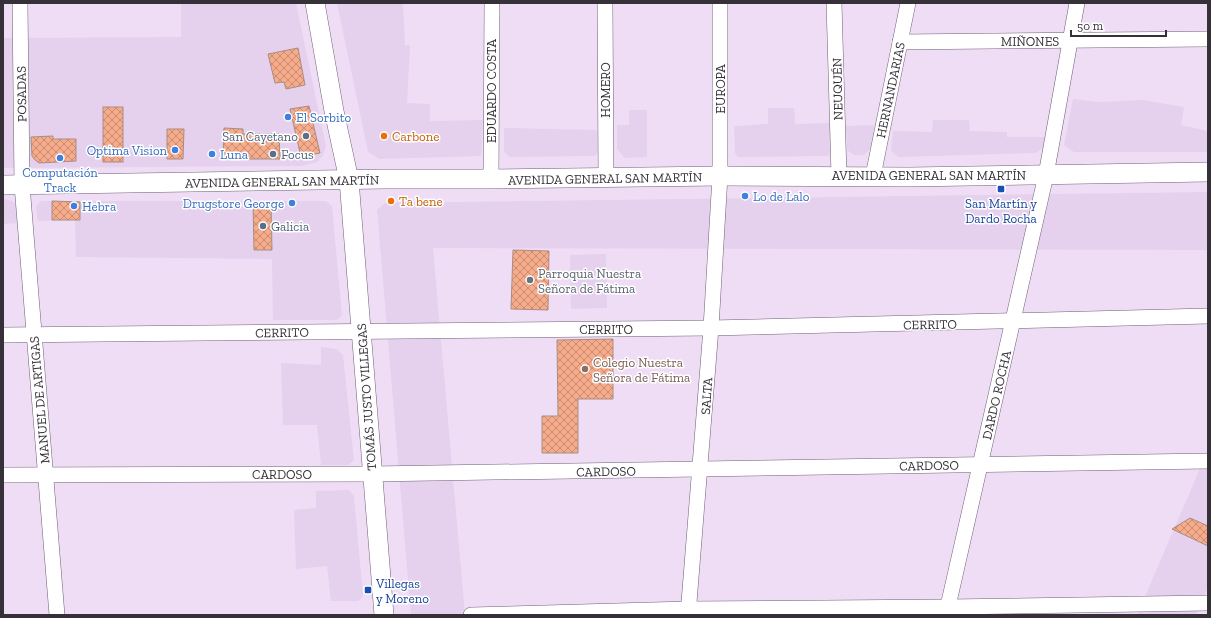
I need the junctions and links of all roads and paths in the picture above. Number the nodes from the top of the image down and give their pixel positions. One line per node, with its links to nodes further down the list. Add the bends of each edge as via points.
1 (20, 3): 21 (street, POSADAS)
2 (315, 3): 19 (main road, TOMÁS JUSTO VILLEGAS)
3 (492, 3): 18 (street, EDUARDO COSTA)
4 (605, 3): 17 (street, HOMERO)
5 (720, 3): 14 (street, EUROPA)
6 (834, 3): 15 (street, NEUQUÉN)
7 (908, 3): 11 (street, HERNANDARIAS)
8 (1077, 3): 10 (street, DARDO ROCHA)
9 (1208, 39): 10 (street, MIÑONES)
10 (1070, 41): 11 (street, MIÑONES); 13 (street, DARDO ROCHA)
11 (900, 42): 16 (street, HERNANDARIAS)
12 (1208, 172): 13 (main road, AVENIDA GENERAL SAN MARTÍN)
13 (1046, 175): 16 (main road, AVENIDA GENERAL SAN MARTÍN); 23 (street, DARDO ROCHA)
14 (720, 176): 15 (main road, AVENIDA GENERAL SAN MARTÍN); 17 (main road, AVENIDA GENERAL SAN MARTÍN); 24 (street, SALTA)
15 (838, 176): 16 (main road, AVENIDA GENERAL SAN MARTÍN)
16 (873, 176)
17 (606, 178): 18 (main road, AVENIDA GENERAL SAN MARTÍN)
18 (491, 179): 19 (main road, AVENIDA GENERAL SAN MARTÍN)
19 (349, 180): 21 (main road, AVENIDA GENERAL SAN MARTÍN); 25 (main road, TOMÁS JUSTO VILLEGAS)
20 (3, 185): 21 (main road, AVENIDA GENERAL SAN MARTÍN)
21 (22, 185): 27 (street, MANUEL DE ARTIGAS)
22 (1208, 316): 23 (street, CERRITO)
23 (1012, 322): 24 (street, CERRITO); 29 (street, DARDO ROCHA)
24 (711, 328): 25 (street, CERRITO); 30 (street, SALTA)
25 (361, 331): 27 (street, CERRITO); 32 (main road, TOMÁS JUSTO VILLEGAS)
26 (3, 335): 27 (street, CERRITO)
27 (34, 335): 31 (street, MANUEL DE ARTIGAS)
28 (1208, 461): 29 (street, CARDOSO)
29 (980, 464): 30 (street, CARDOSO); 35 (street, DARDO ROCHA)
30 (700, 470): 32 (street, CARDOSO); 36 (street, SALTA)
31 (45, 474): 32 (street, CARDOSO); 33 (street, CARDOSO); 37 (street, MANUEL DE ARTIGAS)
32 (372, 474): 38 (main road, TOMÁS JUSTO VILLEGAS)
33 (3, 475)
34 (1208, 603): 35 (street)
35 (947, 611): 36 (street)
36 (688, 612): 39 (street)
37 (57, 615)
38 (384, 615)
39 (471, 615)

